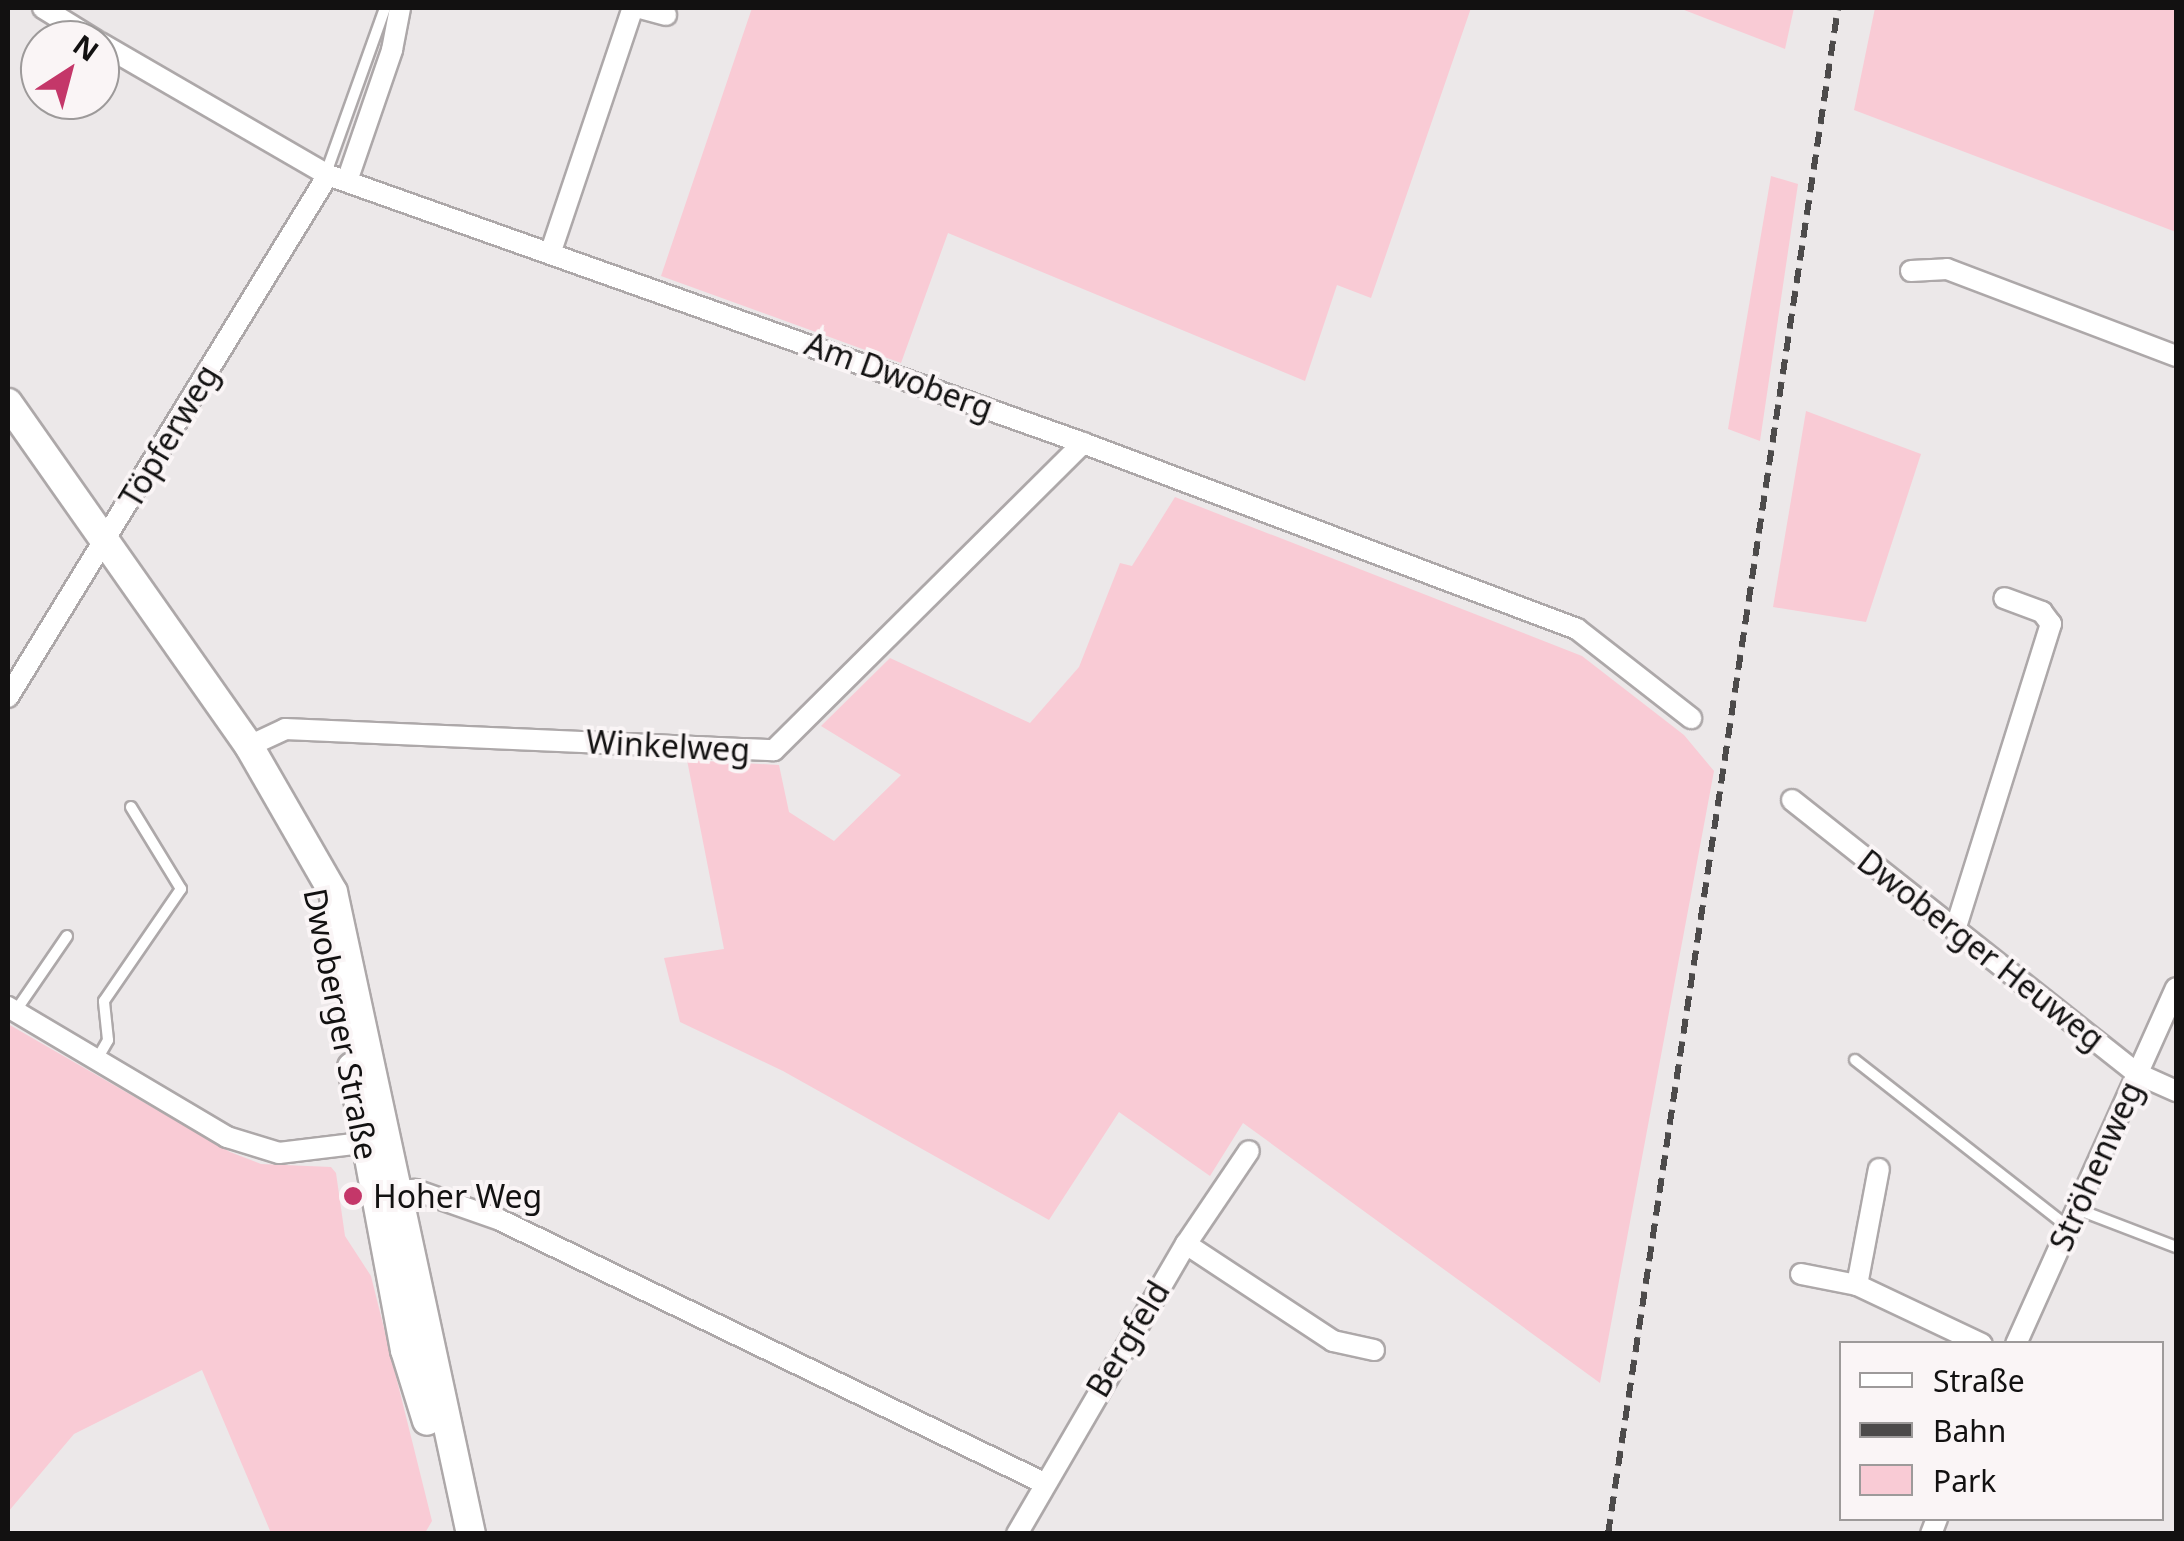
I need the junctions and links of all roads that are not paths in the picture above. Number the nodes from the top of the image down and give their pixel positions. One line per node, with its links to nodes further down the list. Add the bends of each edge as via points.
1 (385, 8): 5 (lane)
2 (400, 8): 5 (street, Töpferweg, via 392,50)
3 (652, 10): 6 (street)
4 (120, 54): 5 (street, Am Dwoberg)
5 (334, 176): 6 (street, Am Dwoberg); 11 (street, Töpferweg)
6 (551, 251): 10 (street, Am Dwoberg)
7 (1911, 271): 8 (street, via 1947,269)
8 (2176, 356)
9 (8, 403): 11 (street, Dwoberger Straße)
10 (1083, 443): 14 (street, Am Dwoberg, via 1578,628); 15 (street, Winkelweg, via 774,750 285,729)
11 (104, 543): 13 (street, Töpferweg); 15 (street, Dwoberger Straße)
12 (2004, 598): 18 (street, via 2042,612 2052,624)
13 (8, 697)
14 (1691, 718)
15 (249, 746): 26 (street, Dwoberger Straße, via 336,902)
16 (1792, 800): 18 (street, Dwoberger Heuweg)
17 (131, 807): 23 (lane, via 181,890 104,1001 108,1040)
18 (1955, 930): 24 (street, Dwoberger Heuweg)
19 (68, 936): 21 (lane)
20 (2176, 988): 24 (street, Ströhenweg)
21 (11, 1009): 23 (street)
22 (1856, 1060): 30 (lane)
23 (96, 1062): 26 (street, via 227,1137 262,1148 280,1153)
24 (2138, 1074): 25 (street, Dwoberger Heuweg); 30 (street, Ströhenweg)
25 (2176, 1091)
26 (375, 1142): 29 (street, Dwoberger Straße)
27 (1249, 1151): 31 (street, Bergfeld)
28 (1879, 1169): 34 (street)
29 (384, 1192): 38 (street, via 415,1190 514,1226); 39 (street, Dwoberger Straße, via 405,1350); 40 (street, Dwoberger Straße)
30 (2073, 1218): 32 (lane); 36 (street, Ströhenweg)
31 (1186, 1244): 37 (street, via 1333,1341); 38 (street, Bergfeld)
32 (2176, 1247)
33 (1800, 1274): 34 (street)
34 (1857, 1285): 35 (street)
35 (1976, 1341)
36 (2017, 1341)
37 (1374, 1350)
38 (1042, 1482): 41 (street, Bergfeld)
39 (456, 1534)
40 (470, 1534)
41 (1017, 1534)

